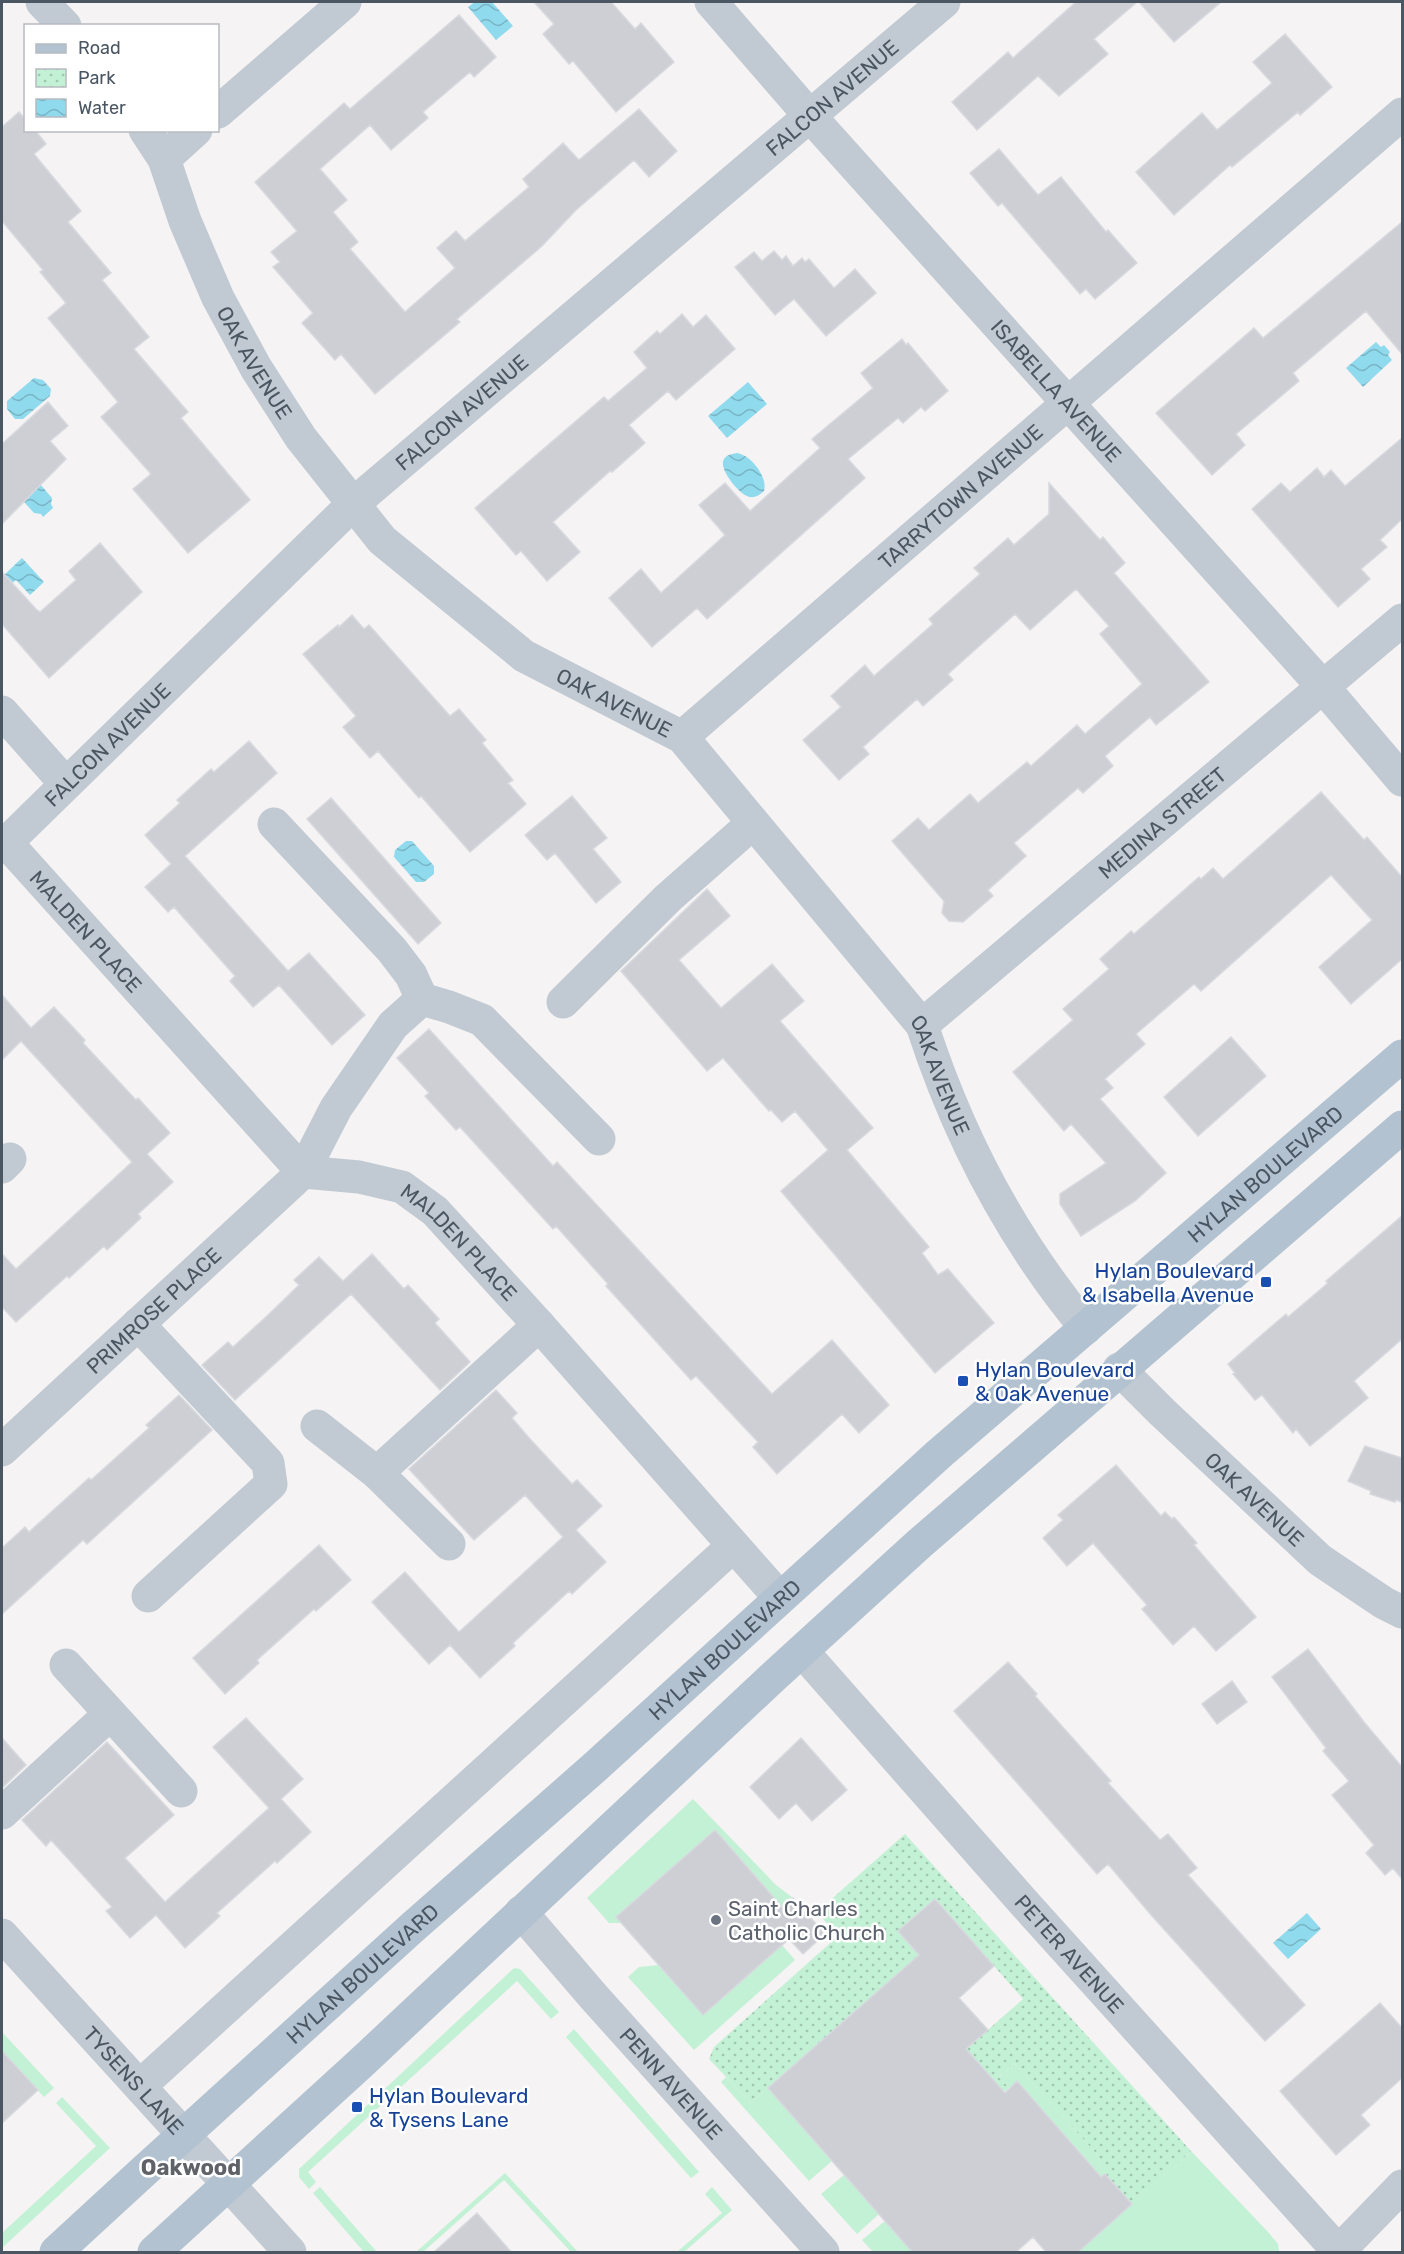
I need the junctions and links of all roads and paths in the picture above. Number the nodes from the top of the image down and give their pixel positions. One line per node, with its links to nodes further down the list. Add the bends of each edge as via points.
1 (42, 2): 5 (street)
2 (345, 2): 6 (street)
3 (711, 2): 8 (street, ISABELLA AVENUE)
4 (944, 2): 8 (street, FALCON AVENUE)
5 (63, 24)
6 (219, 111)
7 (1402, 114): 12 (street, TARRYTOWN AVENUE)
8 (809, 115): 12 (street, ISABELLA AVENUE); 13 (street, FALCON AVENUE)
9 (146, 132): 11 (street, OAK AVENUE)
10 (194, 132): 11 (street)
11 (164, 159): 13 (street, OAK AVENUE, via 218,298 256,368 301,438)
12 (1068, 403): 15 (street, ISABELLA AVENUE); 17 (street, TARRYTOWN AVENUE)
13 (353, 504): 17 (street, OAK AVENUE, via 382,540 524,656); 19 (street, FALCON AVENUE)
14 (1402, 621): 15 (street, MEDINA STREET)
15 (1324, 688): 18 (street, ISABELLA AVENUE); 25 (street, MEDINA STREET)
16 (2, 712): 19 (street)
17 (682, 737): 20 (street, OAK AVENUE)
18 (1402, 780)
19 (66, 784): 22 (street, FALCON AVENUE)
20 (753, 823): 24 (street, via 668,898); 25 (street, OAK AVENUE)
21 (274, 824): 23 (street, via 392,950 411,975)
22 (4, 845): 29 (street, MALDEN PLACE)
23 (422, 999): 28 (street, via 482,1020); 29 (street, via 393,1025 336,1108)
24 (563, 1002)
25 (922, 1024): 32 (street, OAK AVENUE, via 972,1153 1051,1286)
26 (1402, 1056): 32 (main road, HYLAN BOULEVARD)
27 (1402, 1127): 33 (main road)
28 (599, 1139)
29 (303, 1172): 30 (street, PRIMROSE PLACE); 31 (street, MALDEN PLACE, via 359,1177 402,1187 435,1211)
30 (138, 1324): 35 (street, PRIMROSE PLACE); 39 (street, via 268,1463 271,1484)
31 (540, 1326): 36 (street); 38 (street, MALDEN PLACE)
32 (1086, 1328): 40 (main road, HYLAN BOULEVARD, via 939,1454)
33 (1119, 1369): 41 (street, OAK AVENUE, via 1320,1560); 42 (main road)
34 (317, 1426): 36 (street)
35 (2, 1450)
36 (377, 1473): 37 (street)
37 (449, 1545)
38 (733, 1546): 40 (street, MALDEN PLACE); 49 (street)
39 (148, 1596)
40 (780, 1599): 50 (main road, HYLAN BOULEVARD)
41 (1402, 1612)
42 (802, 1651): 47 (main road); 53 (street, PETER AVENUE)
43 (66, 1665): 44 (street)
44 (110, 1714): 45 (street); 46 (street)
45 (181, 1791)
46 (2, 1813)
47 (521, 1912): 51 (main road); 57 (street, PENN AVENUE)
48 (8, 1955): 49 (street, TYSENS LANE)
49 (140, 2086): 50 (street, TYSENS LANE)
50 (183, 2135): 51 (street, TYSENS LANE); 54 (main road, HYLAN BOULEVARD)
51 (228, 2184): 55 (main road); 56 (street, TYSENS LANE)
52 (1402, 2186): 53 (street)
53 (1338, 2252)
54 (56, 2253)
55 (154, 2253)
56 (290, 2253)
57 (824, 2253)

